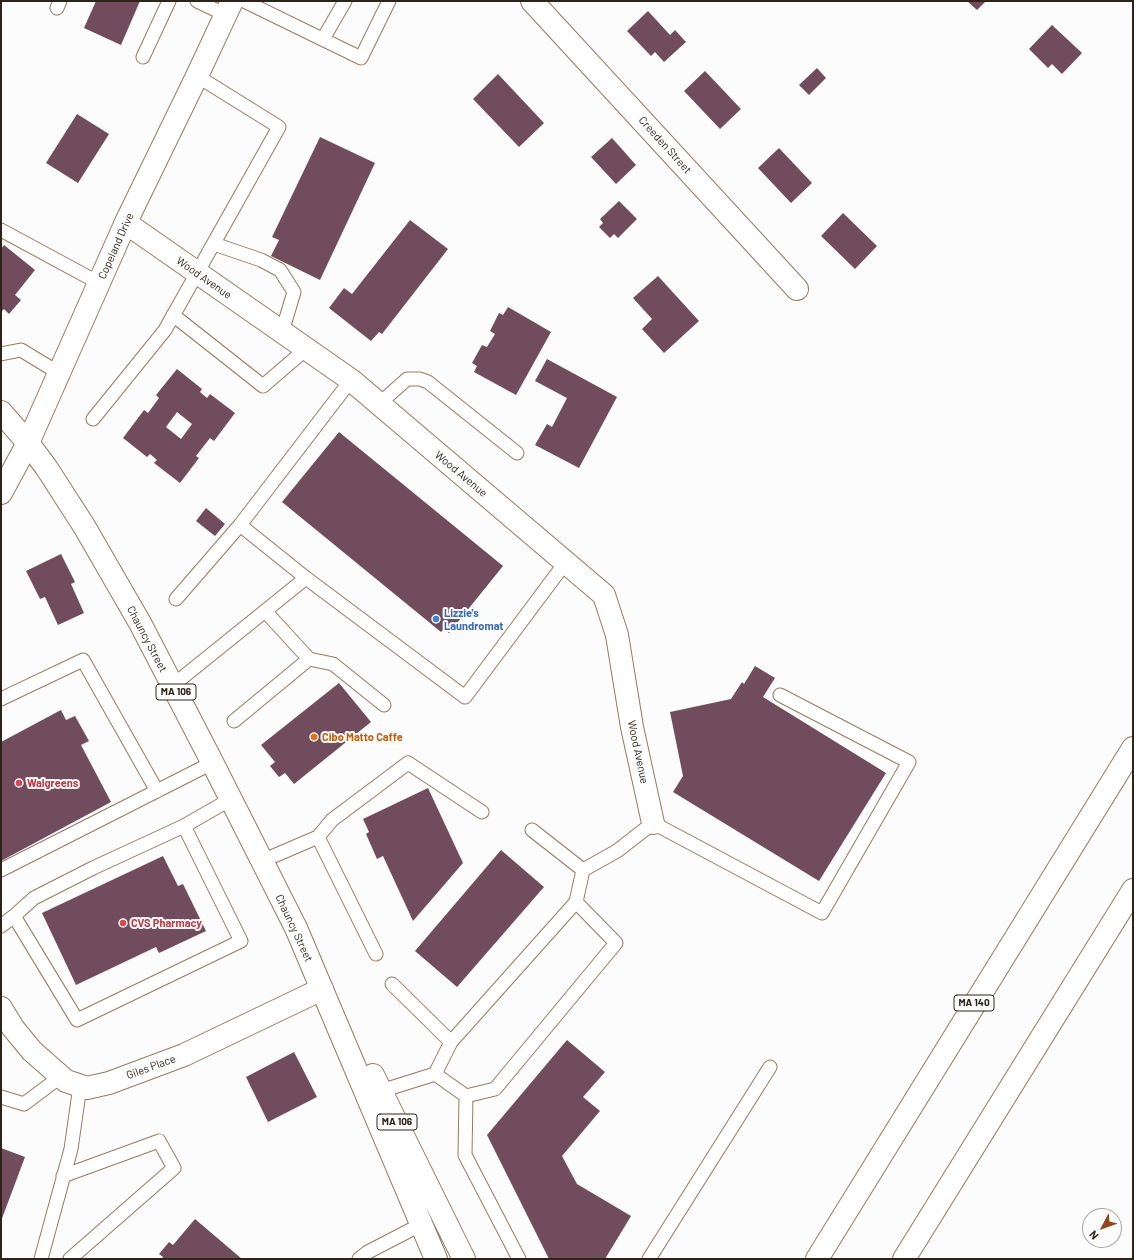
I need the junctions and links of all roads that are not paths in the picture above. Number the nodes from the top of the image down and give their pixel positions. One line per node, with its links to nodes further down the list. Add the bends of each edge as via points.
1 (169, 1): 9 (lane)
2 (197, 1): 7 (lane)
3 (244, 1): 8 (lane)
4 (345, 1): 8 (lane)
5 (389, 1): 8 (lane, via 361,58)
6 (532, 1): 16 (main road, Creeden Street)
7 (229, 8): 10 (main road, Copeland Drive)
8 (323, 39)
9 (143, 57)
10 (197, 76): 11 (main road, Copeland Drive); 13 (lane, via 279,127)
11 (126, 223): 14 (main road, Wood Avenue); 15 (main road, Copeland Drive)
12 (1, 230): 15 (lane)
13 (214, 244): 14 (lane); 18 (lane, via 261,260 280,270 294,292)
14 (197, 273): 17 (lane); 18 (main road, Wood Avenue)
15 (99, 283): 21 (main road, Copeland Drive)
16 (796, 289)
17 (173, 315): 19 (lane, via 263,386); 25 (lane, via 165,330)
18 (282, 332): 19 (main road, Wood Avenue)
19 (306, 349): 22 (main road, Wood Avenue)
20 (1, 354): 21 (lane, via 21,350)
21 (59, 373): 26 (main road, Copeland Drive)
22 (351, 380): 23 (main road, Wood Avenue); 29 (lane)
23 (379, 404): 27 (lane, via 407,379 420,379 428,382); 30 (main road, Wood Avenue)
24 (1, 412): 26 (main road, Chauncy Street / MA 106)
25 (93, 419)
26 (28, 443): 28 (main road, Copeland Drive); 35 (main road, Chauncy Street / MA 106, via 84,526 140,623)
27 (517, 453)
28 (1, 492)
29 (240, 525): 31 (lane); 32 (lane)
30 (565, 563): 31 (lane, via 465,697); 45 (main road, Wood Avenue, via 604,596 617,635 632,726)
31 (306, 578): 33 (lane)
32 (176, 599)
33 (265, 611): 34 (lane); 35 (lane)
34 (308, 659): 38 (lane, via 333,664); 39 (lane)
35 (172, 686): 41 (main road, Chauncy Street / MA 106)
36 (780, 695): 45 (lane, via 909,762 822,913)
37 (1, 698): 42 (lane, via 83,660)
38 (384, 705)
39 (234, 721)
40 (1133, 748): 77 (main road, MA 140)
41 (212, 763): 42 (lane); 43 (main road, Chauncy Street / MA 106)
42 (157, 791): 50 (lane)
43 (231, 799): 46 (lane); 49 (main road, Chauncy Street / MA 106)
44 (482, 812): 48 (lane, via 408,763 332,820)
45 (654, 822): 51 (lane, via 617,851)
46 (184, 826): 54 (lane, via 34,898); 54 (lane, via 242,941 77,1020)
47 (532, 830): 51 (lane)
48 (318, 837): 49 (lane); 56 (lane)
49 (262, 861): 58 (main road, Chauncy Street / MA 106, via 296,928)
50 (1, 870)
51 (583, 870): 53 (lane)
52 (1133, 890): 78 (main road)
53 (576, 902): 60 (lane); 66 (lane, via 616,942 495,1089)
54 (14, 916): 55 (lane)
55 (1, 926)
56 (376, 954)
57 (392, 984): 60 (lane)
58 (322, 989): 64 (main road, Giles Place, via 184,1055 109,1083 87,1088); 65 (main road, Chauncy Street / MA 106, via 354,1037); 69 (main road, Chauncy Street / MA 106)
59 (1, 1008): 63 (main road, Giles Place, via 32,1051)
60 (451, 1042): 62 (lane)
61 (770, 1067): 76 (lane)
62 (435, 1074): 65 (lane); 66 (lane)
63 (60, 1077): 64 (main road, Giles Place, via 66,1082); 67 (lane, via 24,1104)
64 (80, 1086): 68 (lane, via 71,1149)
65 (381, 1091): 74 (main road, Chauncy Street / MA 106)
66 (466, 1096): 75 (lane, via 465,1154)
67 (1, 1097)
68 (63, 1176): 70 (lane); 71 (lane, via 158,1141 174,1168)
69 (422, 1224): 72 (lane); 73 (main road, Chauncy Street / MA 106)
70 (41, 1259)
71 (70, 1259)
72 (359, 1259)
73 (436, 1259)
74 (464, 1259)
75 (519, 1259)
76 (649, 1259)
77 (816, 1259)
78 (904, 1259)

